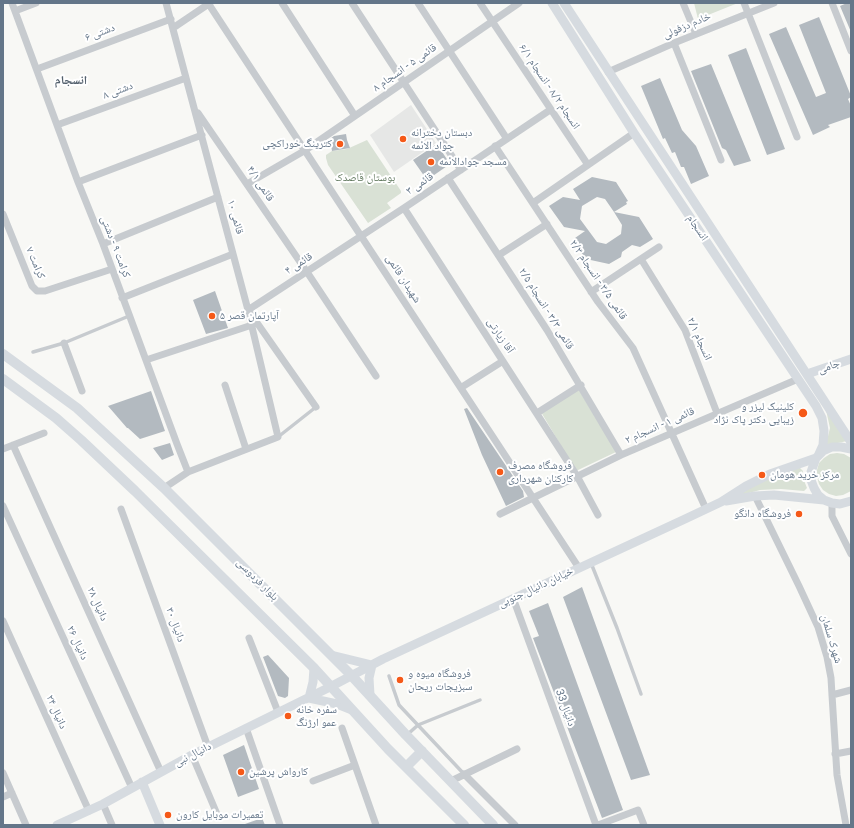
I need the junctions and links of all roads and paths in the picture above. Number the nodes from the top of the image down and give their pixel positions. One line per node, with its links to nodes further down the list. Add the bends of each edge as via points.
1 (12, 3): 16 (street, کرامت ۹ - دشتی)
2 (36, 3): 16 (street)
3 (166, 3): 18 (street, قائمی ۱۰)
4 (209, 3): 20 (street); 38 (street, شهیدان قائمی)
5 (282, 3): 31 (street)
6 (352, 3): 28 (street)
7 (418, 3): 23 (street)
8 (480, 3): 19 (street, انسجام ۸/۲ - انسجام ۶/۱)
9 (519, 3): 19 (street, قائمی ۵ - انسجام ۸)
10 (552, 3): 33 (main road, انسجام)
11 (564, 3): 26 (main road, انسجام)
12 (683, 3): 21 (street)
13 (744, 3): 17 (street)
14 (774, 3): 17 (street, خادم دزفولی)
15 (832, 3): 24 (street)
16 (15, 11): 25 (street, کرامت ۹ - دشتی)
17 (748, 13): 21 (street, خادم دزفولی); 35 (street)
18 (170, 18): 20 (street, قائمی ۱۰); 25 (street, دشتی ۶)
19 (492, 22): 23 (street, قائمی ۵ - انسجام ۸); 30 (street, انسجام ۸/۲ - انسجام ۶/۱)
20 (173, 28): 27 (street, قائمی ۱۰)
21 (696, 34): 22 (street, خادم دزفولی)
22 (674, 43): 26 (street, خادم دزفولی); 39 (street)
23 (450, 51): 28 (street, قائمی ۵ - انسجام ۸); 36 (street)
24 (851, 51)
25 (37, 69): 32 (street, کرامت ۹ - دشتی)
26 (608, 72): 69 (main road, انسجام)
27 (186, 78): 29 (street, قائمی ۱۰); 32 (street, دشتی ۸)
28 (404, 82): 31 (street, قائمی ۵ - انسجام ۸); 41 (street)
29 (194, 108): 34 (street, قائمی ۱۰); 44 (street, قائمی ۴/۱)
30 (550, 110): 36 (street, قائمی ۳); 40 (street, انسجام ۸/۲ - انسجام ۶/۱)
31 (355, 116): 38 (street, قائمی ۵ - انسجام ۸)
32 (57, 125): 43 (street, کرامت ۹ - دشتی)
33 (634, 133): 40 (street); 71 (main road, انسجام)
34 (202, 135): 43 (street); 45 (street, قائمی ۱۰)
35 (797, 137)
36 (507, 139): 37 (street, قائمی ۳)
37 (495, 146): 41 (street, قائمی ۳); 46 (street, قائمی ۳/۵ - انسجام ۲/۳)
38 (304, 151): 44 (street, قائمی ۵ - انسجام ۸); 50 (street, شهیدان قائمی)
39 (721, 160)
40 (588, 165): 46 (street)
41 (461, 170): 42 (street, قائمی ۳)
42 (448, 178): 47 (street, قائمی ۳); 54 (street, قائمی ۳/۳ - انسجام ۲/۵)
43 (78, 182): 51 (street, کرامت ۹ - دشتی)
44 (247, 184): 57 (street, قائمی ۴/۱)
45 (218, 197): 51 (street); 53 (street, قائمی ۱۰)
46 (533, 203): 49 (street, قائمی ۳/۵ - انسجام ۲/۳)
47 (404, 208): 50 (street, قائمی ۳); 68 (street, آقا زیارتی)
48 (3, 214): 56 (street, کرامت ۷, via 32,286 37,291 45,291)
49 (547, 224): 54 (street); 58 (street, قائمی ۳/۵ - انسجام ۲/۳)
50 (362, 236): 57 (street, قائمی ۴); 75 (street, شهیدان قائمی)
51 (103, 244): 56 (street, کرامت ۹ - دشتی)
52 (659, 247): 55 (street)
53 (233, 254): 59 (street); 60 (street, قائمی ۱۰)
54 (499, 255): 74 (street, قائمی ۳/۳ - انسجام ۲/۵)
55 (641, 258): 58 (street); 79 (street, انسجام ۲/۱, via 686,330)
56 (112, 269): 59 (street, کرامت ۹ - دشتی)
57 (307, 272): 60 (street, قائمی ۴); 70 (street, قائمی ۴/۱)
58 (591, 292): 81 (street, قائمی ۳/۵ - انسجام ۲/۳, via 632,348)
59 (122, 298): 61 (street, کرامت ۹ - دشتی)
60 (248, 310): 62 (street, قائمی ۱۰); 77 (street)
61 (129, 316): 63 (lane); 67 (street, کرامت ۹ - دشتی)
62 (252, 325): 67 (street); 82 (street, قائمی ۱۰)
63 (64, 344): 64 (lane); 76 (street)
64 (33, 352)
65 (3, 354): 92 (main road, بلوار فردوسی, via 77,408)
66 (851, 359): 69 (main road, جامی)
67 (146, 360): 90 (street, کرامت ۹ - دشتی)
68 (503, 361): 75 (street); 78 (street, آقا زیارتی)
69 (807, 374): 83 (main road, انسجام)
70 (376, 376)
71 (798, 378): 79 (street, قائمی ۱ - انسجام ۲); 89 (main road, انسجام, via 822,418 824,438)
72 (3, 379): 112 (main road, بلوار فردوسی, via 81,440)
73 (225, 385): 86 (street)
74 (581, 385): 78 (street); 88 (street, قائمی ۳/۳ - انسجام ۲/۵)
75 (462, 388): 94 (street, شهیدان قائمی)
76 (82, 391)
77 (316, 407): 82 (lane)
78 (537, 413): 91 (street, آقا زیارتی)
79 (717, 413): 81 (street, قائمی ۱ - انسجام ۲)
80 (44, 432): 84 (street)
81 (671, 433): 88 (street, قائمی ۱ - انسجام ۲); 100 (street, قائمی ۳/۵ - انسجام ۲/۳)
82 (278, 437): 86 (street)
83 (851, 442)
84 (13, 445): 85 (street); 136 (street, دانیال ۲۸)
85 (3, 449)
86 (246, 449): 90 (street)
87 (851, 449): 89 (main road, خیابان دانیال جنوبی, via 832,447)
88 (621, 455): 91 (street, قائمی ۱ - انسجام ۲)
89 (817, 457): 96 (main road, خیابان دانیال جنوبی, via 770,474); 97 (main road, انسجام, via 811,472 811,480 818,495)
90 (188, 472): 92 (street)
91 (577, 476): 94 (street, قائمی ۱ - انسجام ۲); 103 (street, آقا زیارتی)
92 (164, 488): 110 (main road, بلوار فردوسی)
93 (755, 496): 96 (main road, خیابان دانیال جنوبی); 97 (main road, خیابان دانیال جنوبی, via 774,495); 119 (street, شهرک سلمان, via 818,627 827,657)
94 (533, 499): 102 (street, قائمی ۱ - انسجام ۲); 106 (street, شهیدان قائمی)
95 (851, 501): 97 (main road)
96 (720, 502): 100 (main road, خیابان دانیال جنوبی)
97 (832, 502): 99 (main road, خیابان دانیال جنوبی); 104 (street, via 832,516)
98 (3, 506): 142 (street, دانیال ۲۶)
99 (851, 506)
100 (706, 509): 105 (main road, خیابان دانیال جنوبی)
101 (121, 510): 128 (street, دانیال ۳۰)
102 (500, 514)
103 (598, 515)
104 (851, 554)
105 (590, 563): 106 (main road, خیابان دانیال جنوبی); 117 (lane)
106 (579, 568): 107 (main road, خیابان دانیال جنوبی)
107 (513, 598): 111 (main road, خیابان دانیال جنوبی); 158 (street, دانیال 33)
108 (3, 621): 146 (street, دانیال ۲۴)
109 (249, 638): 123 (street)
110 (331, 655): 111 (main road); 113 (main road, بلوار فردوسی)
111 (372, 665): 113 (main road, خیابان دانیال جنوبی); 118 (main road, via 369,678)
112 (314, 668): 115 (main road, بلوار فردوسی); 120 (main road)
113 (352, 675): 115 (main road, خیابان دانیال جنوبی); 118 (main road, بلوار فردوسی)
114 (389, 676): 124 (lane, via 399,705)
115 (330, 687): 120 (main road, دانیال نبی); 122 (main road, بلوار فردوسی)
116 (851, 690): 119 (street)
117 (641, 694)
118 (370, 695): 127 (main road, بلوار فردوسی)
119 (832, 695): 132 (street, شهرک سلمان)
120 (309, 698): 122 (main road); 123 (main road, دانیال نبی)
121 (480, 700): 124 (lane)
122 (352, 710): 135 (main road, بلوار فردوسی)
123 (278, 712): 125 (main road, دانیال نبی)
124 (418, 725): 127 (lane); 138 (lane)
125 (246, 728): 128 (main road, دانیال نبی); 153 (street)
126 (342, 728): 134 (street)
127 (406, 735): 130 (main road, بلوار فردوسی)
128 (208, 747): 133 (main road, دانیال نبی)
129 (517, 749): 138 (street)
130 (422, 751): 135 (main road); 140 (main road, بلوار فردوسی)
131 (851, 751): 132 (street)
132 (835, 754): 148 (street, شهرک سلمان, via 837,775)
133 (192, 755): 136 (main road, دانیال نبی); 147 (street)
134 (355, 765): 139 (street); 154 (street)
135 (406, 766): 155 (main road, بلوار فردوسی)
136 (161, 772): 141 (main road, دانیال نبی)
137 (3, 773): 143 (street)
138 (464, 774): 140 (street); 157 (street)
139 (313, 781)
140 (451, 781): 156 (main road, بلوار فردوسی)
141 (142, 782): 142 (main road, دانیال نبی); 152 (main road)
142 (132, 788): 145 (main road, دانیال نبی)
143 (12, 793): 144 (street); 149 (street)
144 (3, 797)
145 (103, 804): 146 (main road, دانیال نبی); 151 (street)
146 (89, 811): 150 (main road, دانیال نبی)
147 (217, 814)
148 (848, 817): 160 (street, شهرک سلمان)
149 (26, 825)
150 (57, 825)
151 (112, 825)
152 (160, 825)
153 (280, 825)
154 (375, 825)
155 (464, 825)
156 (493, 825)
157 (515, 825)
158 (597, 825): 159 (street, via 638,810)
159 (644, 825)
160 (846, 825)

